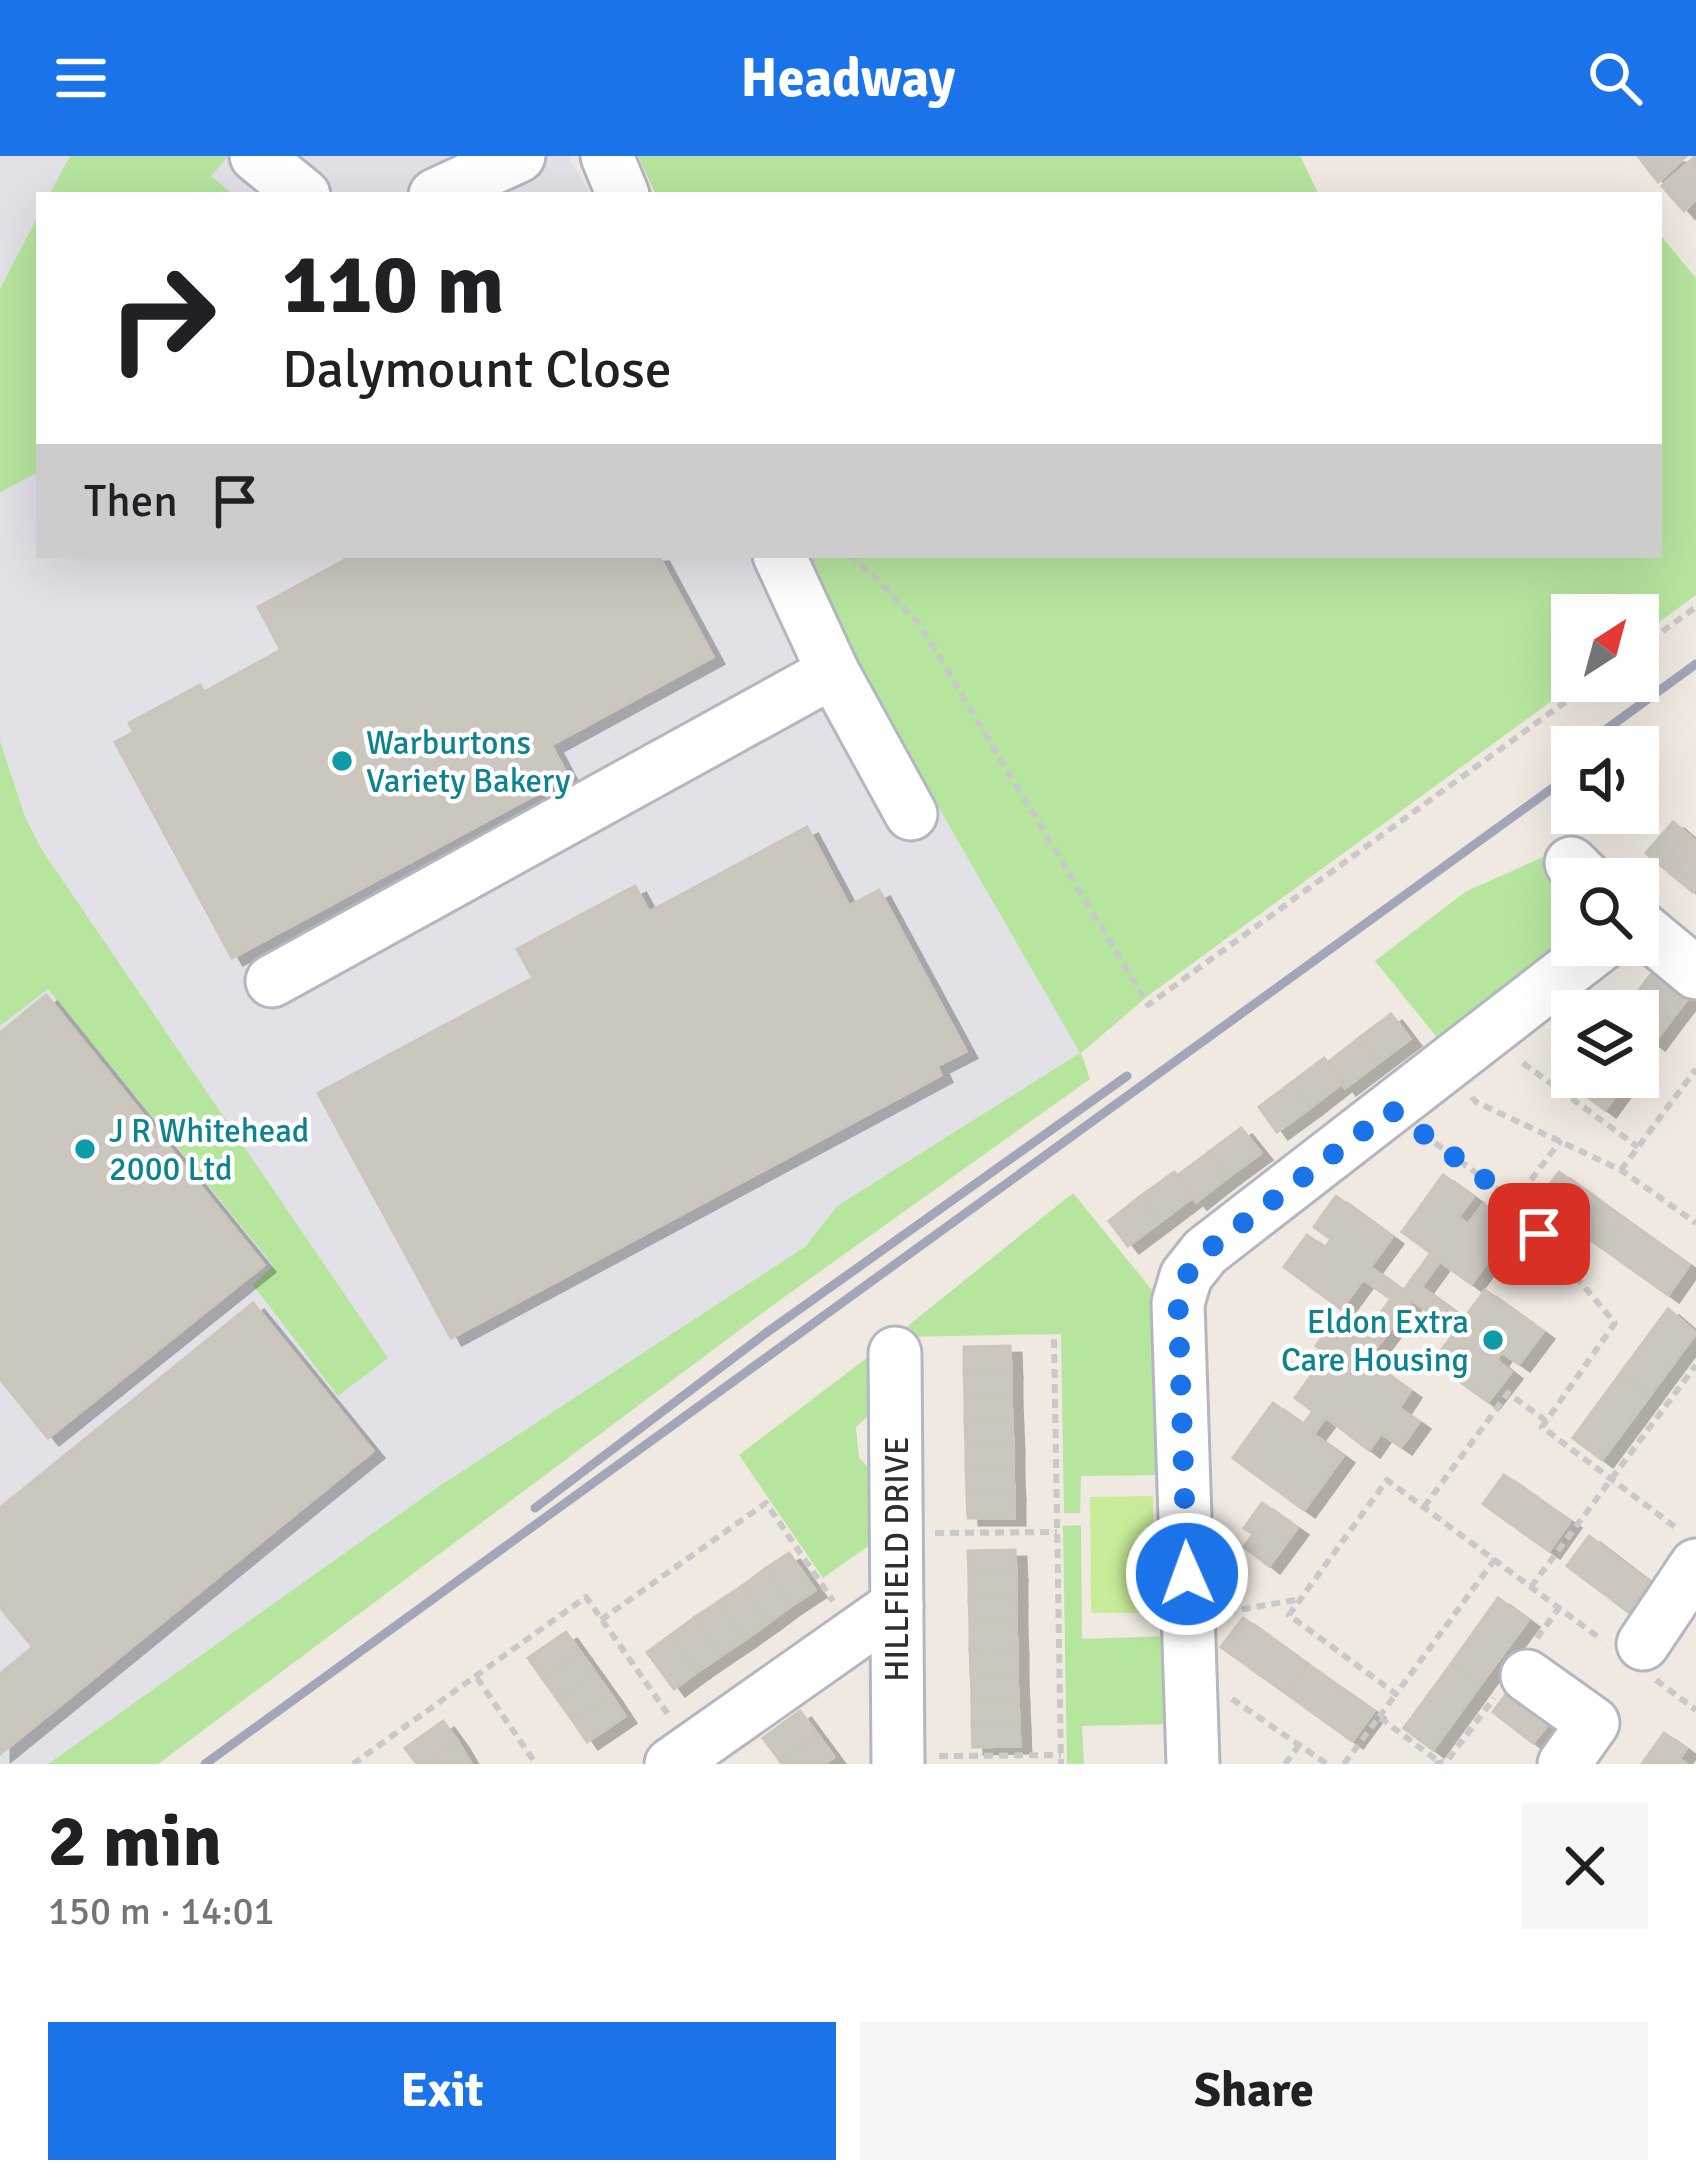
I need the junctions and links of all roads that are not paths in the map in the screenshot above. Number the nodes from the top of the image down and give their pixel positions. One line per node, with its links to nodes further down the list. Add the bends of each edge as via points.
1 (256, 156): 4 (street)
2 (519, 156): 5 (street)
3 (607, 156): 6 (street)
4 (300, 192)
5 (441, 192)
6 (622, 192)
7 (780, 558): 8 (street)
8 (832, 672): 9 (street); 13 (street)
9 (911, 814)
10 (1659, 942): 12 (street)
11 (1574, 966): 21 (street, via 1205,1252 1186,1276 1178,1303)
12 (1696, 973)
13 (272, 981)
14 (895, 1353): 16 (street, HILLFIELD DRIVE, via 896,1533)
15 (1688, 1548): 17 (street)
16 (876, 1619): 19 (street); 20 (street, HILLFIELD DRIVE)
17 (1637, 1653)
18 (1527, 1676): 22 (street, via 1592,1724)
19 (682, 1756)
20 (898, 1760)
21 (1193, 1764)
22 (1564, 1764)

